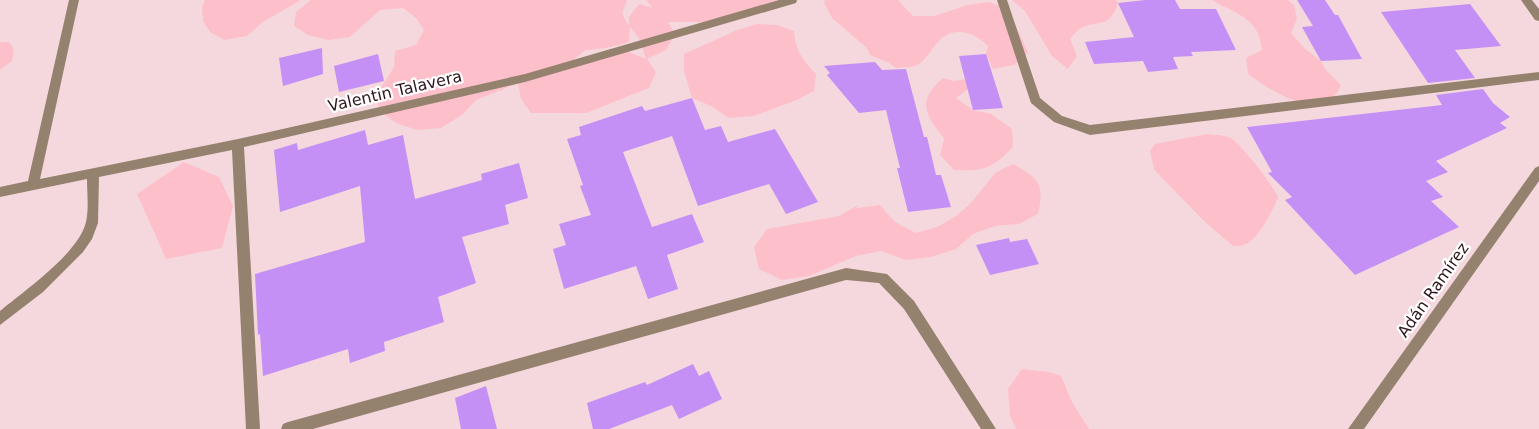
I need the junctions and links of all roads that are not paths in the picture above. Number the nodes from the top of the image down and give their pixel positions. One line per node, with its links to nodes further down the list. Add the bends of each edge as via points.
1 (74, 0): 10 (street)
2 (792, 0): 7 (street, Valentin Talavera, via 525,78)
3 (1002, 0): 6 (street, via 1035,100 1058,119 1090,130)
4 (1526, 0): 5 (street)
5 (1539, 17)
6 (1539, 76)
7 (238, 144): 9 (street, Valentin Talavera); 13 (street)
8 (1539, 171): 16 (street, Adán Ramírez)
9 (93, 173): 10 (street, Valentin Talavera); 12 (street, via 92,224 85,239 70,259)
10 (32, 184): 11 (street, Valentin Talavera)
11 (0, 192)
12 (0, 319)
13 (253, 429)
14 (288, 429): 15 (street, via 846,274 882,278 909,305)
15 (989, 429)
16 (1355, 429)

